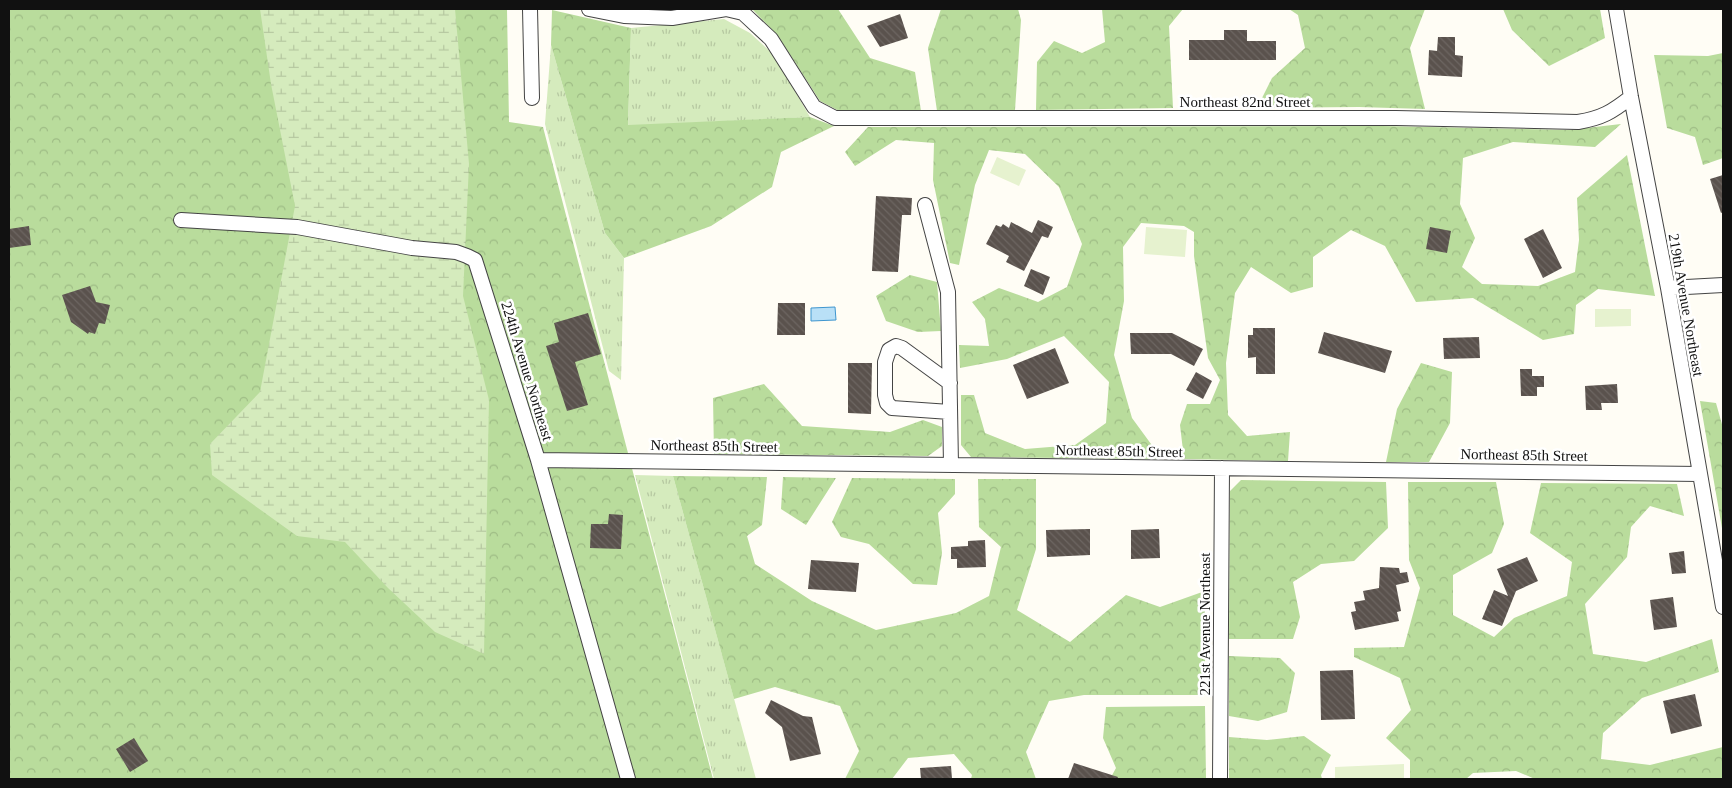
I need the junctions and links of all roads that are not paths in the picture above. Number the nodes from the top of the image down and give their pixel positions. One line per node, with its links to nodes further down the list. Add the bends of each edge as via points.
1 (530, 9): 6 (street)
2 (590, 9): 4 (street, via 624,16 672,18 726,9)
3 (1616, 9): 5 (street, 219th Avenue Northeast)
4 (742, 11): 5 (street, Northeast 82nd Street, via 771,39 814,107 835,118 1396,118 1578,122 1598,118)
5 (1631, 97): 10 (street, 219th Avenue Northeast)
6 (532, 98)
7 (925, 205): 11 (street, via 948,292)
8 (181, 220): 13 (street, 224th Avenue Northeast, via 297,227 412,248 456,252 475,260)
9 (1723, 285): 10 (street)
10 (1668, 288): 16 (street, 219th Avenue Northeast)
11 (950, 383): 12 (street); 12 (street, via 902,348 896,346 889,350 885,362 886,404 902,410)
12 (950, 412): 14 (street)
13 (538, 460): 14 (street, Northeast 85th Street); 18 (street, 224th Avenue Northeast)
14 (951, 465): 15 (street, Northeast 85th Street)
15 (1222, 468): 16 (street, Northeast 85th Street); 19 (street, 221st Avenue Northeast)
16 (1700, 474): 17 (street, 219th Avenue Northeast)
17 (1723, 607)
18 (628, 779)
19 (1220, 779)

